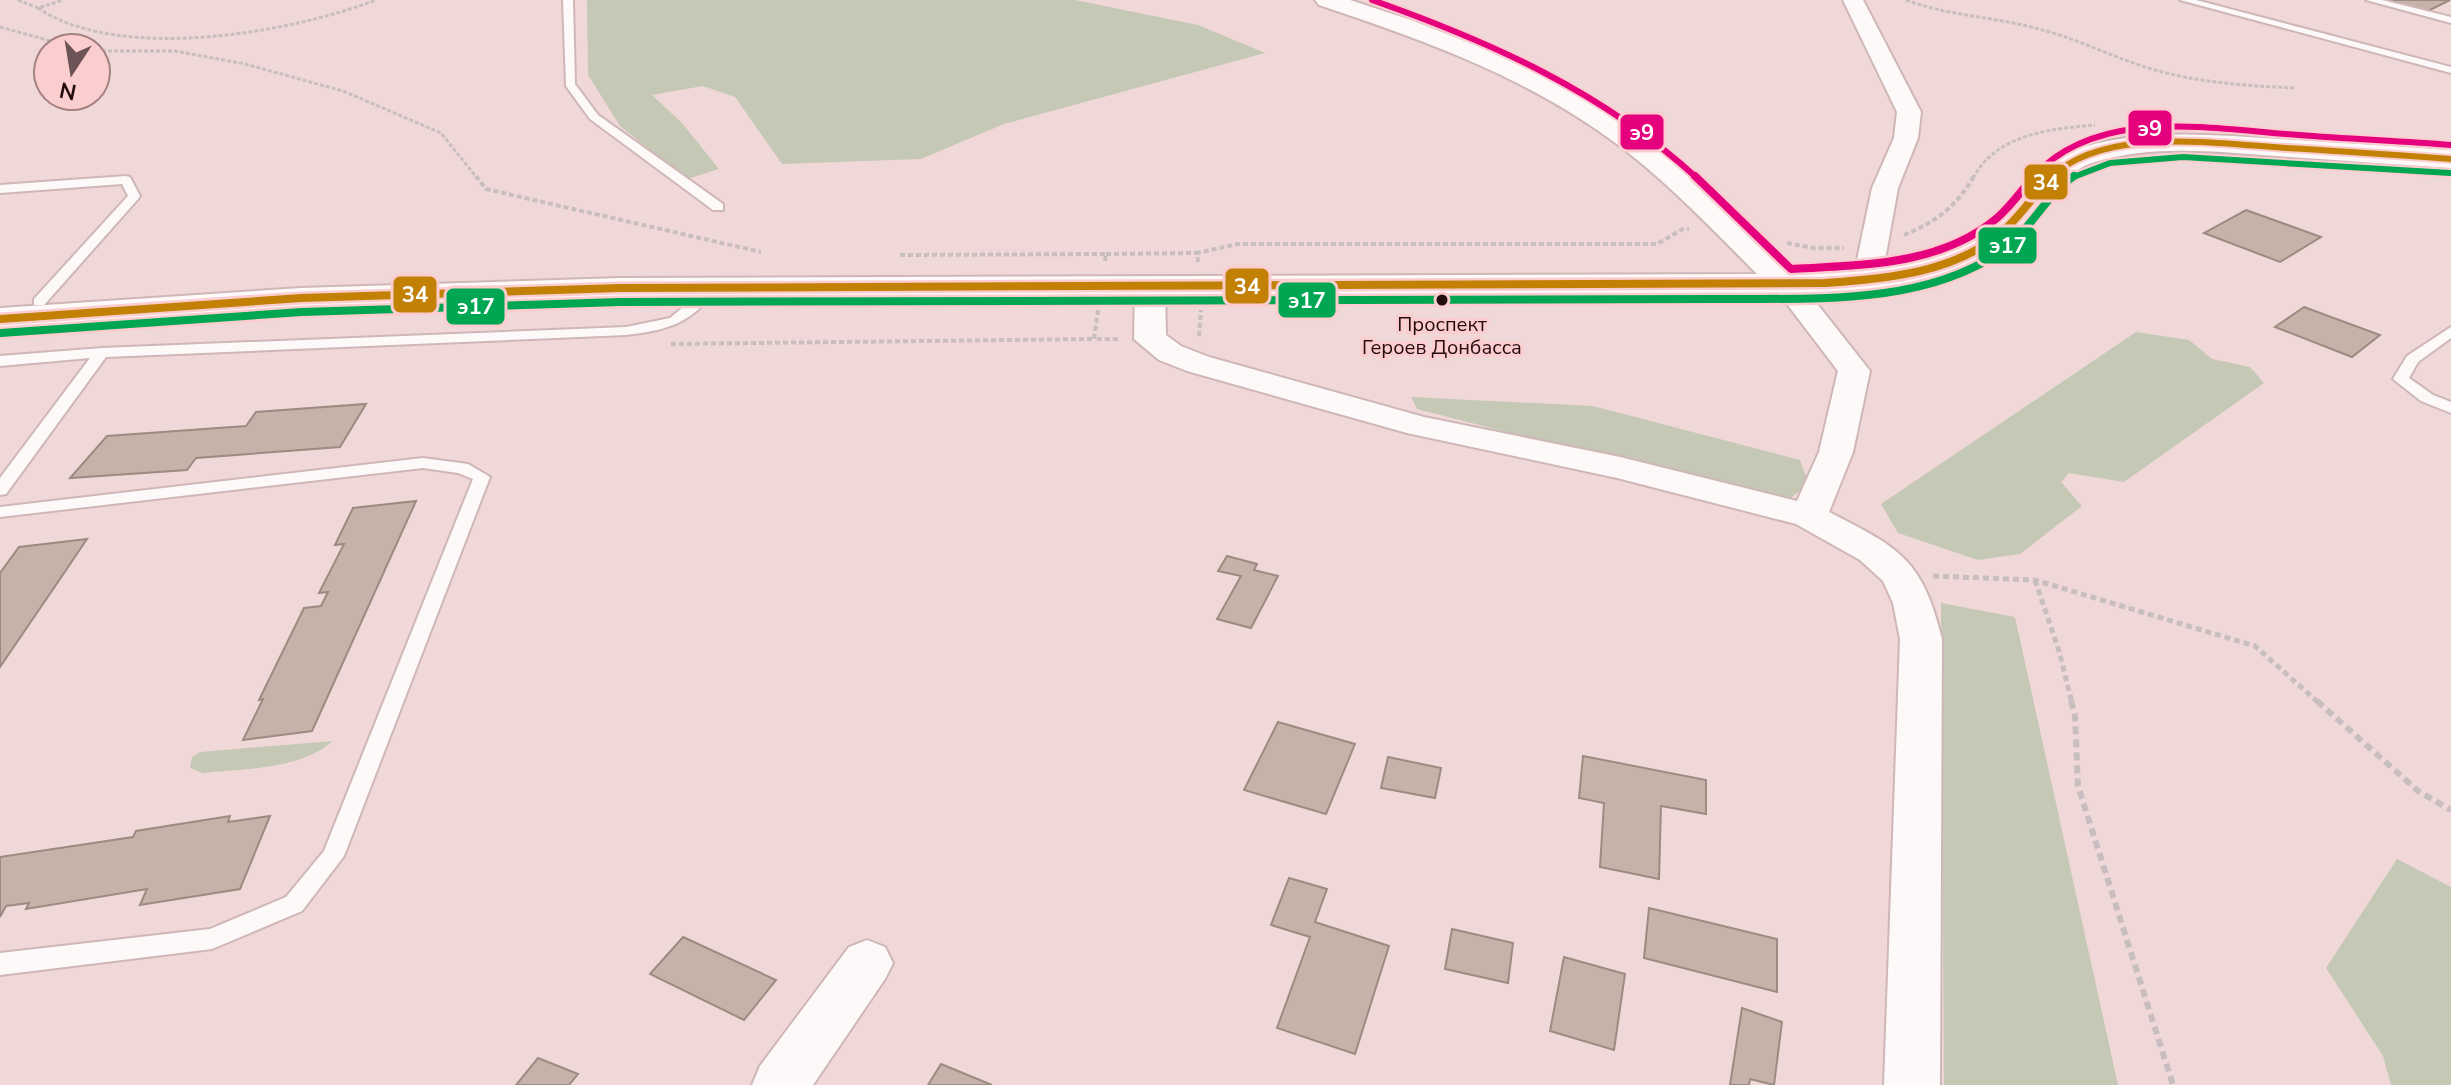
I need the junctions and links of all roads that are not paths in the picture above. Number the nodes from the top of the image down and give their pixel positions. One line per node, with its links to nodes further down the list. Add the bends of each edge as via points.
1 (568, 0): 11 (lane, via 570,84 580,100 594,117)
2 (1327, 0): 13 (street, via 1462,49 1591,114 1654,159)
3 (1853, 0): 12 (street, via 1909,112 1906,138 1885,188)
4 (2185, 0): 7 (lane)
5 (2371, 0): 6 (lane)
6 (2451, 20)
7 (2451, 70)
8 (2451, 147): 12 (street, via 2189,132 2080,140 2030,158 1993,205 1946,240)
9 (2451, 159): 13 (street, via 2188,144 2109,150 2060,167 2014,222 1960,257 1881,276)
10 (0, 189): 16 (lane, via 126,180 134,196)
11 (718, 207)
12 (1871, 260): 13 (street)
13 (1778, 275): 14 (street); 16 (street, via 707,270 409,276); 25 (street, via 1854,371 1836,452)
14 (1150, 286): 15 (street); 25 (street, via 1150,339 1198,364 1419,426 1620,468)
15 (712, 287): 18 (street, via 301,298); 20 (lane, via 689,314 668,326 626,331)
16 (39, 302): 17 (street)
17 (0, 305)
18 (0, 319)
19 (2451, 331): 22 (lane, via 2412,359 2401,379)
20 (102, 353): 21 (lane); 23 (lane)
21 (0, 361)
22 (2451, 408)
23 (0, 490)
24 (0, 512): 27 (lane, via 423,463 462,468 482,477 333,856 294,904 212,939)
25 (1809, 516): 29 (street, via 1874,551 1900,575 1921,639)
26 (867, 963): 28 (street)
27 (0, 964)
28 (780, 1085)
29 (1912, 1085)

